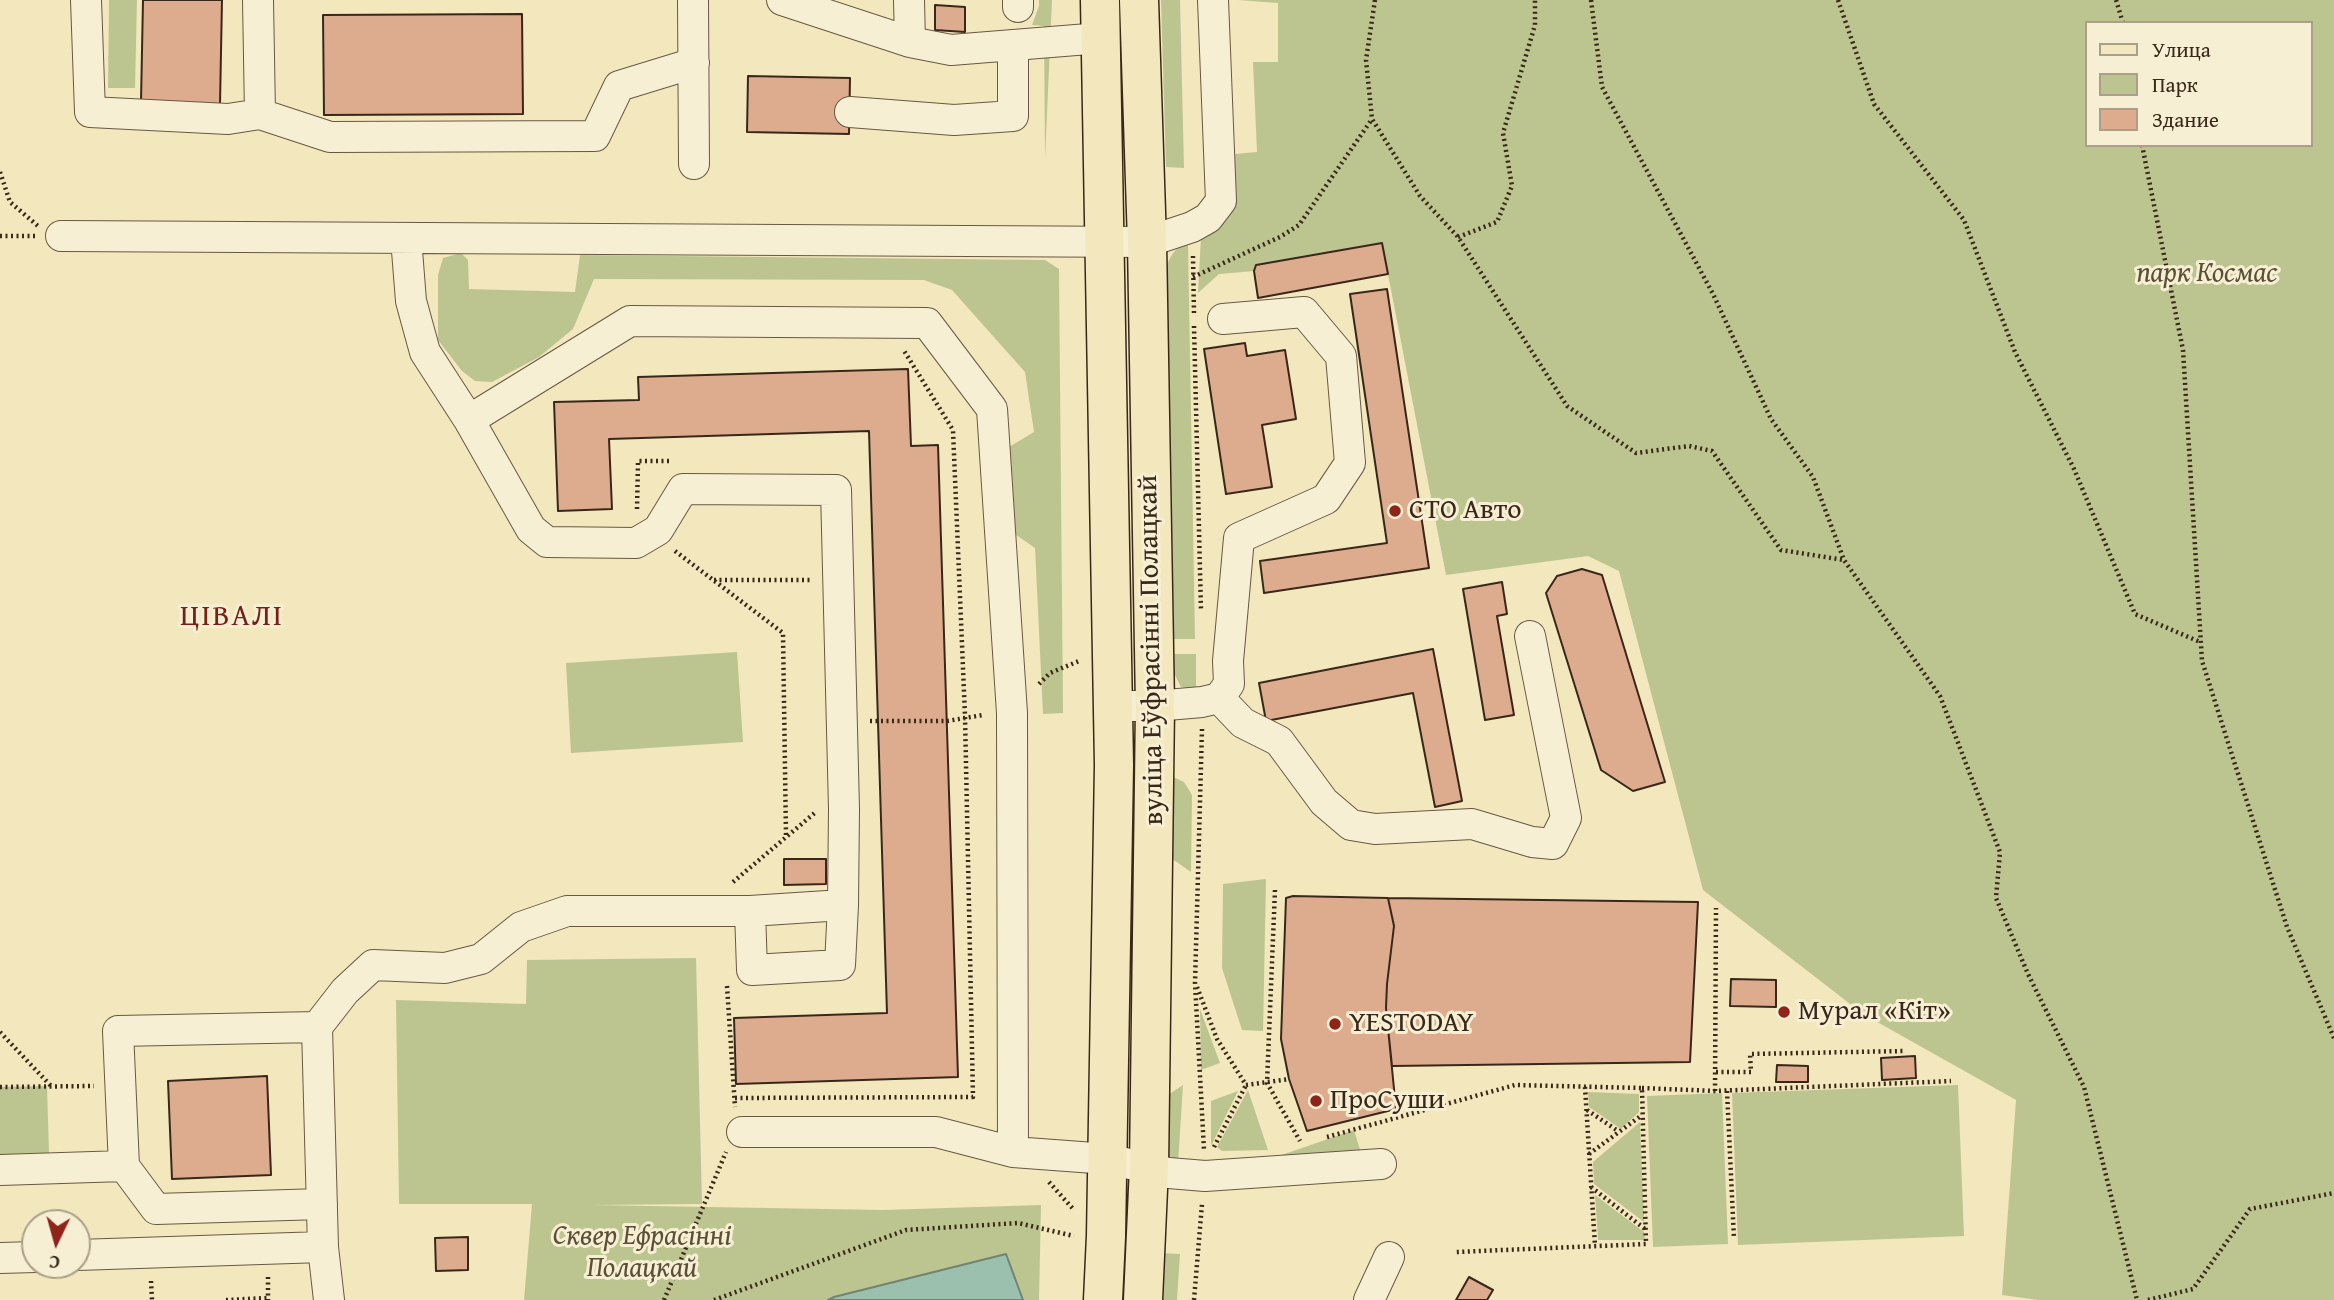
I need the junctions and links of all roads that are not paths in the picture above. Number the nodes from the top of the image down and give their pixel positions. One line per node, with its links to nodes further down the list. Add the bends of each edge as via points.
1 (86, 0): 14 (lane, via 90,113 228,118)
2 (258, 0): 14 (lane)
3 (693, 0): 12 (lane)
4 (782, 0): 10 (lane)
5 (909, 0): 10 (lane)
6 (1100, 0): 9 (main road, вуліца Еўфрасінні Полацкай)
7 (1139, 0): 19 (main road, вуліца Еўфрасінні Полацкай)
8 (1213, 0): 19 (lane, via 1221,201 1208,218)
9 (1101, 38): 11 (lane); 18 (main road, вуліца Еўфрасінні Полацкай)
10 (910, 42): 11 (lane, via 951,50)
11 (1013, 45): 13 (lane, via 1013,116 954,120)
12 (694, 62): 14 (lane, via 618,86 596,136 330,137); 15 (lane)
13 (850, 112)
14 (261, 114)
15 (694, 164)
16 (61, 236): 17 (lane)
17 (407, 238): 18 (lane); 21 (lane, via 411,301 425,352)
18 (1105, 242): 19 (lane); 24 (main road, вуліца Еўфрасінні Полацкай)
19 (1146, 242): 25 (main road, вуліца Еўфрасінні Полацкай)
20 (1223, 319): 23 (lane, via 1304,312 1341,356 1350,463 1326,499 1239,538 1229,684)
21 (469, 420): 26 (lane, via 531,529 547,542 636,543 658,530 683,489 836,490); 30 (lane, via 630,321 927,323 992,409 1012,713)
22 (1530, 636): 23 (lane, via 1566,818 1553,844 1472,824 1375,829 1350,825 1324,802 1279,741)
23 (1210, 700): 25 (lane)
24 (1113, 706): 25 (lane); 31 (main road, вуліца Еўфрасінні Полацкай)
25 (1155, 706): 34 (main road, вуліца Еўфрасінні Полацкай)
26 (843, 905): 27 (lane); 27 (lane, via 840,965 752,970)
27 (750, 911): 28 (lane, via 567,911 521,927 481,960 445,968 373,965 345,990)
28 (317, 1027): 33 (lane, via 118,1031); 36 (lane)
29 (742, 1132): 30 (lane, via 936,1132)
30 (1013, 1152): 31 (lane)
31 (1108, 1159): 34 (lane); 43 (main road, вуліца Еўфрасінні Полацкай)
32 (1381, 1164): 34 (lane, via 1205,1176)
33 (124, 1166): 35 (lane); 36 (lane, via 156,1209)
34 (1149, 1167): 44 (main road, вуліца Еўфрасінні Полацкай)
35 (0, 1170)
36 (322, 1204): 37 (lane)
37 (323, 1247): 38 (lane); 42 (lane)
38 (91, 1255)
39 (21, 1257): 41 (lane)
40 (1389, 1257): 45 (lane)
41 (0, 1258)
42 (329, 1300)
43 (1103, 1300)
44 (1143, 1300)
45 (1368, 1300)

